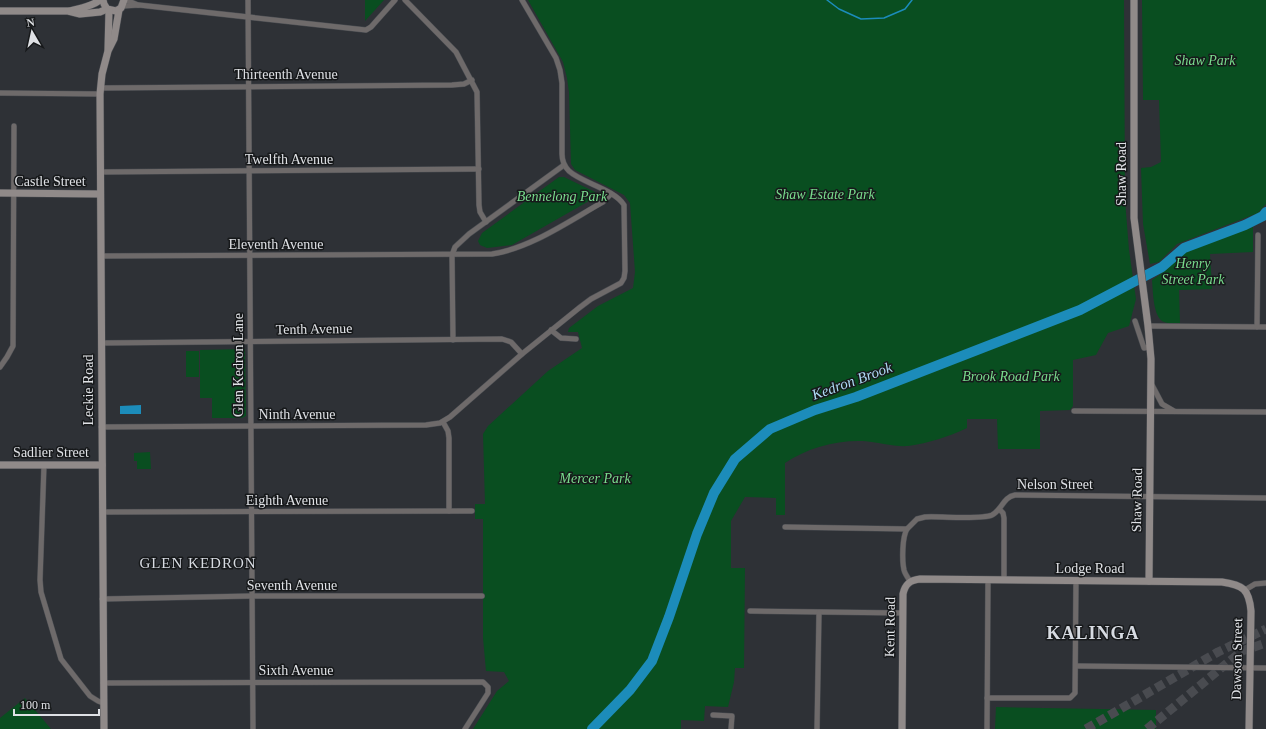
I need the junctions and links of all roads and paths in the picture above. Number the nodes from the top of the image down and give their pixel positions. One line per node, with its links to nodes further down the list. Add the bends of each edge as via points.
1 (100, 0): 11 (street, via 85,8)
2 (104, 0): 9 (street, Leckie Road)
3 (248, 0): 12 (street, Glen Kedron Lane)
4 (395, 0): 12 (street, via 371,28 366,30)
5 (405, 0): 14 (street, via 450,44)
6 (522, 0): 19 (street, via 556,58 560,70)
7 (1134, 0): 33 (street, Shaw Road, via 1134,218)
8 (123, 4): 9 (street, via 116,11); 12 (street); 13 (street, Leckie Road, via 114,39)
9 (108, 9): 11 (street, via 80,14); 13 (street, Leckie Road)
10 (0, 11): 11 (street)
11 (68, 11)
12 (248, 17): 15 (street, Glen Kedron Lane)
13 (108, 51): 16 (street, Leckie Road)
14 (472, 80): 15 (street, Thirteenth Avenue, via 452,86); 20 (street, via 478,98)
15 (248, 86): 16 (street, Thirteenth Avenue); 21 (street, Glen Kedron Lane)
16 (100, 91): 17 (street, Thirteenth Avenue); 22 (street, Leckie Road)
17 (0, 93)
18 (14, 126): 24 (street)
19 (564, 165): 26 (street, via 570,172); 27 (street)
20 (479, 170): 21 (street, Twelfth Avenue); 27 (street, via 479,209)
21 (249, 171): 22 (street, Twelfth Avenue); 31 (street, Glen Kedron Lane)
22 (100, 172): 25 (street, Leckie Road)
23 (0, 193): 24 (street, Castle Street)
24 (14, 194): 25 (street, Castle Street); 43 (street, via 13,346)
25 (100, 194): 30 (street, Leckie Road)
26 (611, 194): 29 (street, Eleventh Avenue, via 603,202 517,248 487,254); 36 (street, via 625,207 624,278 621,283 591,299)
27 (486, 222): 29 (street, via 460,242)
28 (1258, 235): 34 (street)
29 (452, 255): 31 (street, Eleventh Avenue); 38 (street)
30 (101, 256): 31 (street, Eleventh Avenue); 40 (street, Leckie Road)
31 (250, 256): 39 (street, Glen Kedron Lane)
32 (1134, 321): 41 (street, via 1144,348)
33 (1148, 326): 34 (street); 41 (street, Shaw Road)
34 (1257, 327): 35 (street)
35 (1266, 327)
36 (552, 330): 37 (street, via 561,338); 42 (street)
37 (576, 339)
38 (453, 340): 39 (street, Tenth Avenue); 42 (street, Tenth Avenue, via 505,340 514,344)
39 (250, 342): 40 (street, Tenth Avenue); 50 (street, Glen Kedron Lane)
40 (101, 343): 51 (street, Leckie Road)
41 (1150, 347): 44 (street, Shaw Road)
42 (522, 354): 49 (street)
43 (0, 367)
44 (1151, 382): 46 (street, Shaw Road); 47 (street, via 1162,404)
45 (1074, 411): 46 (street)
46 (1151, 412): 47 (street); 55 (street, Shaw Road)
47 (1176, 412): 48 (street)
48 (1266, 412)
49 (443, 422): 50 (street, Ninth Avenue, via 426,425); 58 (street, via 449,438)
50 (250, 426): 51 (street, Ninth Avenue); 61 (street, Glen Kedron Lane)
51 (102, 427): 54 (street, Leckie Road)
52 (0, 465): 53 (street, Sadlier Street)
53 (44, 466): 54 (street, Sadlier Street); 83 (street, via 41,592 61,659 90,696)
54 (102, 466): 60 (street, Leckie Road)
55 (1150, 496): 56 (street, Nelson Street); 57 (street, Nelson Street, via 1015,495 1008,498); 68 (street, Shaw Road)
56 (1266, 498)
57 (998, 509): 63 (street, Nelson Street, via 986,517 926,517 917,519); 65 (street, via 1004,518)
58 (450, 511): 59 (street, Eighth Avenue); 61 (street, Eighth Avenue)
59 (472, 511)
60 (102, 512): 61 (street, Eighth Avenue); 73 (street, Leckie Road)
61 (251, 512): 71 (street, Glen Kedron Lane)
62 (785, 527): 63 (street)
63 (907, 529): 66 (street, Kent Road, via 904,537 904,565)
64 (988, 580): 65 (street, Lodge Road); 66 (street, Lodge Road); 82 (street)
65 (1004, 580): 67 (street, Lodge Road)
66 (910, 581): 76 (street, Kent Road, via 903,594)
67 (1076, 581): 68 (street, Lodge Road); 77 (street)
68 (1149, 581): 70 (street, Lodge Road, via 1222,582 1236,584)
69 (1266, 583): 70 (street, via 1255,584)
70 (1245, 590): 78 (street, Dawson Street, via 1250,600 1251,611)
71 (252, 596): 72 (street, Seventh Avenue); 73 (street, Seventh Avenue); 80 (street, Glen Kedron Lane)
72 (482, 596)
73 (102, 599): 81 (street, Leckie Road)
74 (750, 611): 75 (street)
75 (819, 613): 76 (street); 89 (street)
76 (903, 613): 90 (street, Kent Road)
77 (1076, 666): 78 (street); 82 (street, via 1075,693 1070,698)
78 (1250, 668): 79 (street); 92 (street, Dawson Street)
79 (1266, 668)
80 (252, 682): 81 (street, Sixth Avenue); 86 (street, Glen Kedron Lane); 87 (street, Sixth Avenue, via 483,682 487,685 486,697)
81 (103, 683): 83 (street, Leckie Road)
82 (987, 698): 91 (street)
83 (104, 702): 85 (street, Leckie Road)
84 (713, 715): 88 (street, via 732,716)
85 (104, 729)
86 (253, 729)
87 (465, 729)
88 (731, 729)
89 (817, 729)
90 (902, 729)
91 (987, 729)
92 (1249, 729)

